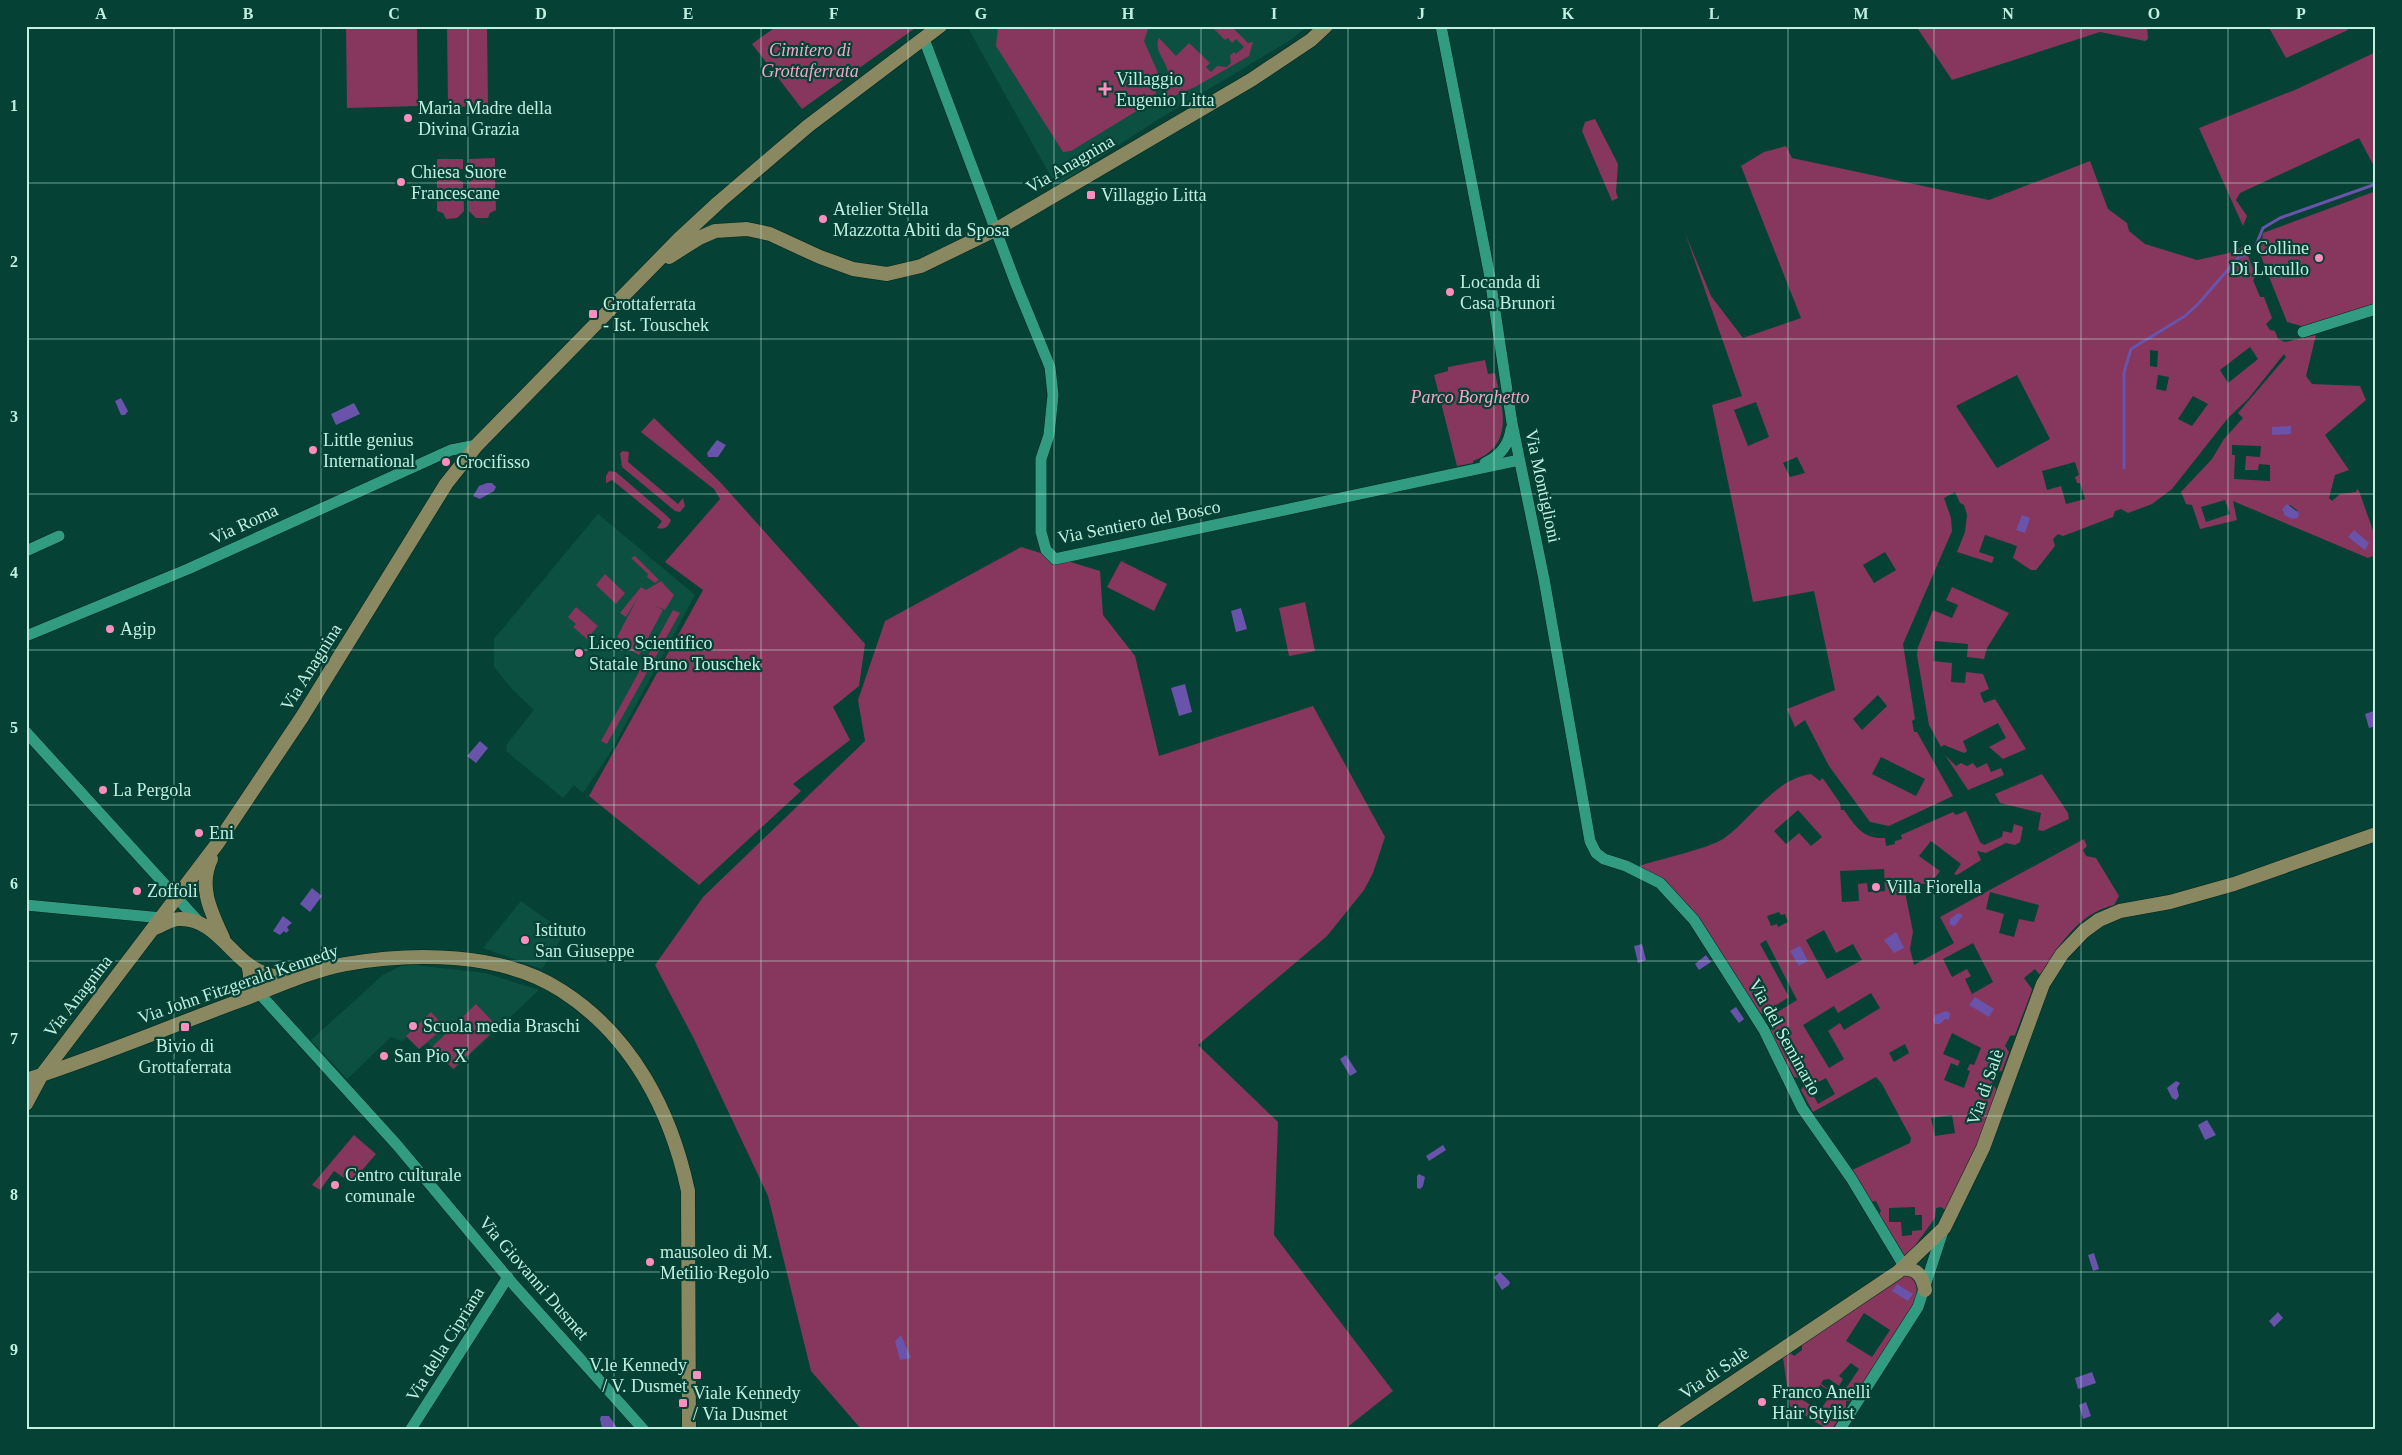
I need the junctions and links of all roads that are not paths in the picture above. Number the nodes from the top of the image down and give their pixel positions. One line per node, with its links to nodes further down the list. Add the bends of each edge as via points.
1 (940, 26): 4 (main road, Via Anagnina)
2 (1326, 26): 6 (main road, Via Anagnina, via 1311,40 1251,80)
3 (1441, 26): 11 (street, Via Montiglioni, via 1489,272)
4 (924, 39): 5 (main road, Via Anagnina, via 808,126); 6 (street, Via Sentiero del Bosco)
5 (719, 202): 7 (main road, via 712,219); 8 (main road, Via Anagnina)
6 (997, 228): 7 (main road, Via Anagnina, via 921,266 886,274 853,269 755,230); 14 (street, Via Sentiero del Bosco, via 1050,367 1054,395 1049,435 1041,459 1041,532 1046,550 1055,559)
7 (716, 231): 8 (main road, Via Anagnina, via 699,238)
8 (650, 270): 12 (main road, Via Anagnina)
9 (2376, 309): 10 (street)
10 (2303, 332)
11 (1512, 424): 13 (street, Via Montiglioni); 14 (street, Via Sentiero del Bosco, via 1510,441 1496,458)
12 (477, 445): 17 (street, Via Roma, via 451,450 188,569); 20 (main road, Via Anagnina, via 446,484 298,724)
13 (1519, 460): 14 (street, Via Sentiero del Bosco); 21 (street, Via Montiglioni, via 1544,580 1585,818 1590,841 1596,853)
14 (1472, 470)
15 (59, 536): 16 (street)
16 (26, 551)
17 (26, 636)
18 (26, 732): 22 (street)
19 (2376, 834): 37 (main road, Via di Salè, via 2220,888 2120,911 2099,920 2079,935 2043,984 1984,1148)
20 (217, 844): 22 (main road, Via Anagnina); 27 (main road, via 208,864 205,882 207,904)
21 (1604, 859): 38 (street, Via del Seminario, via 1660,882 1694,920 1764,1030 1802,1108 1851,1178)
22 (177, 898): 24 (main road, Via Anagnina); 25 (street)
23 (26, 905): 24 (street)
24 (162, 918): 26 (main road, Via Anagnina)
25 (199, 922): 26 (main road, via 178,919); 27 (main road)
26 (153, 929): 32 (main road, Via Anagnina)
27 (223, 939): 28 (main road)
28 (248, 964): 29 (main road, via 278,978); 31 (main road, via 252,978)
29 (304, 978): 30 (main road, Via John Fitzgerald Kennedy); 43 (main road, Via John Fitzgerald Kennedy, via 344,964 388,958 456,957 513,970 562,990 609,1029 660,1102 682,1161 688,1191)
30 (259, 993): 31 (main road, Via John Fitzgerald Kennedy); 39 (street, Via Giovanni Dusmet, via 404,1153)
31 (242, 1000): 33 (main road, Via John Fitzgerald Kennedy)
32 (65, 1044): 33 (main road, via 64,1057); 34 (main road, Via Anagnina)
33 (74, 1063): 34 (main road, Via John Fitzgerald Kennedy)
34 (41, 1076): 35 (main road, Via John Fitzgerald Kennedy); 36 (main road, Via Anagnina)
35 (26, 1080)
36 (26, 1104)
37 (1944, 1228): 38 (main road, Via di Salè); 40 (street)
38 (1902, 1268): 40 (main road, via 1918,1273); 44 (main road, Via di Salè)
39 (508, 1277): 41 (street, Via della Cipriana); 42 (street, Via Giovanni Dusmet)
40 (1925, 1290): 45 (street, via 1899,1339)
41 (411, 1429)
42 (643, 1429)
43 (689, 1429)
44 (1664, 1429)
45 (1840, 1429)

